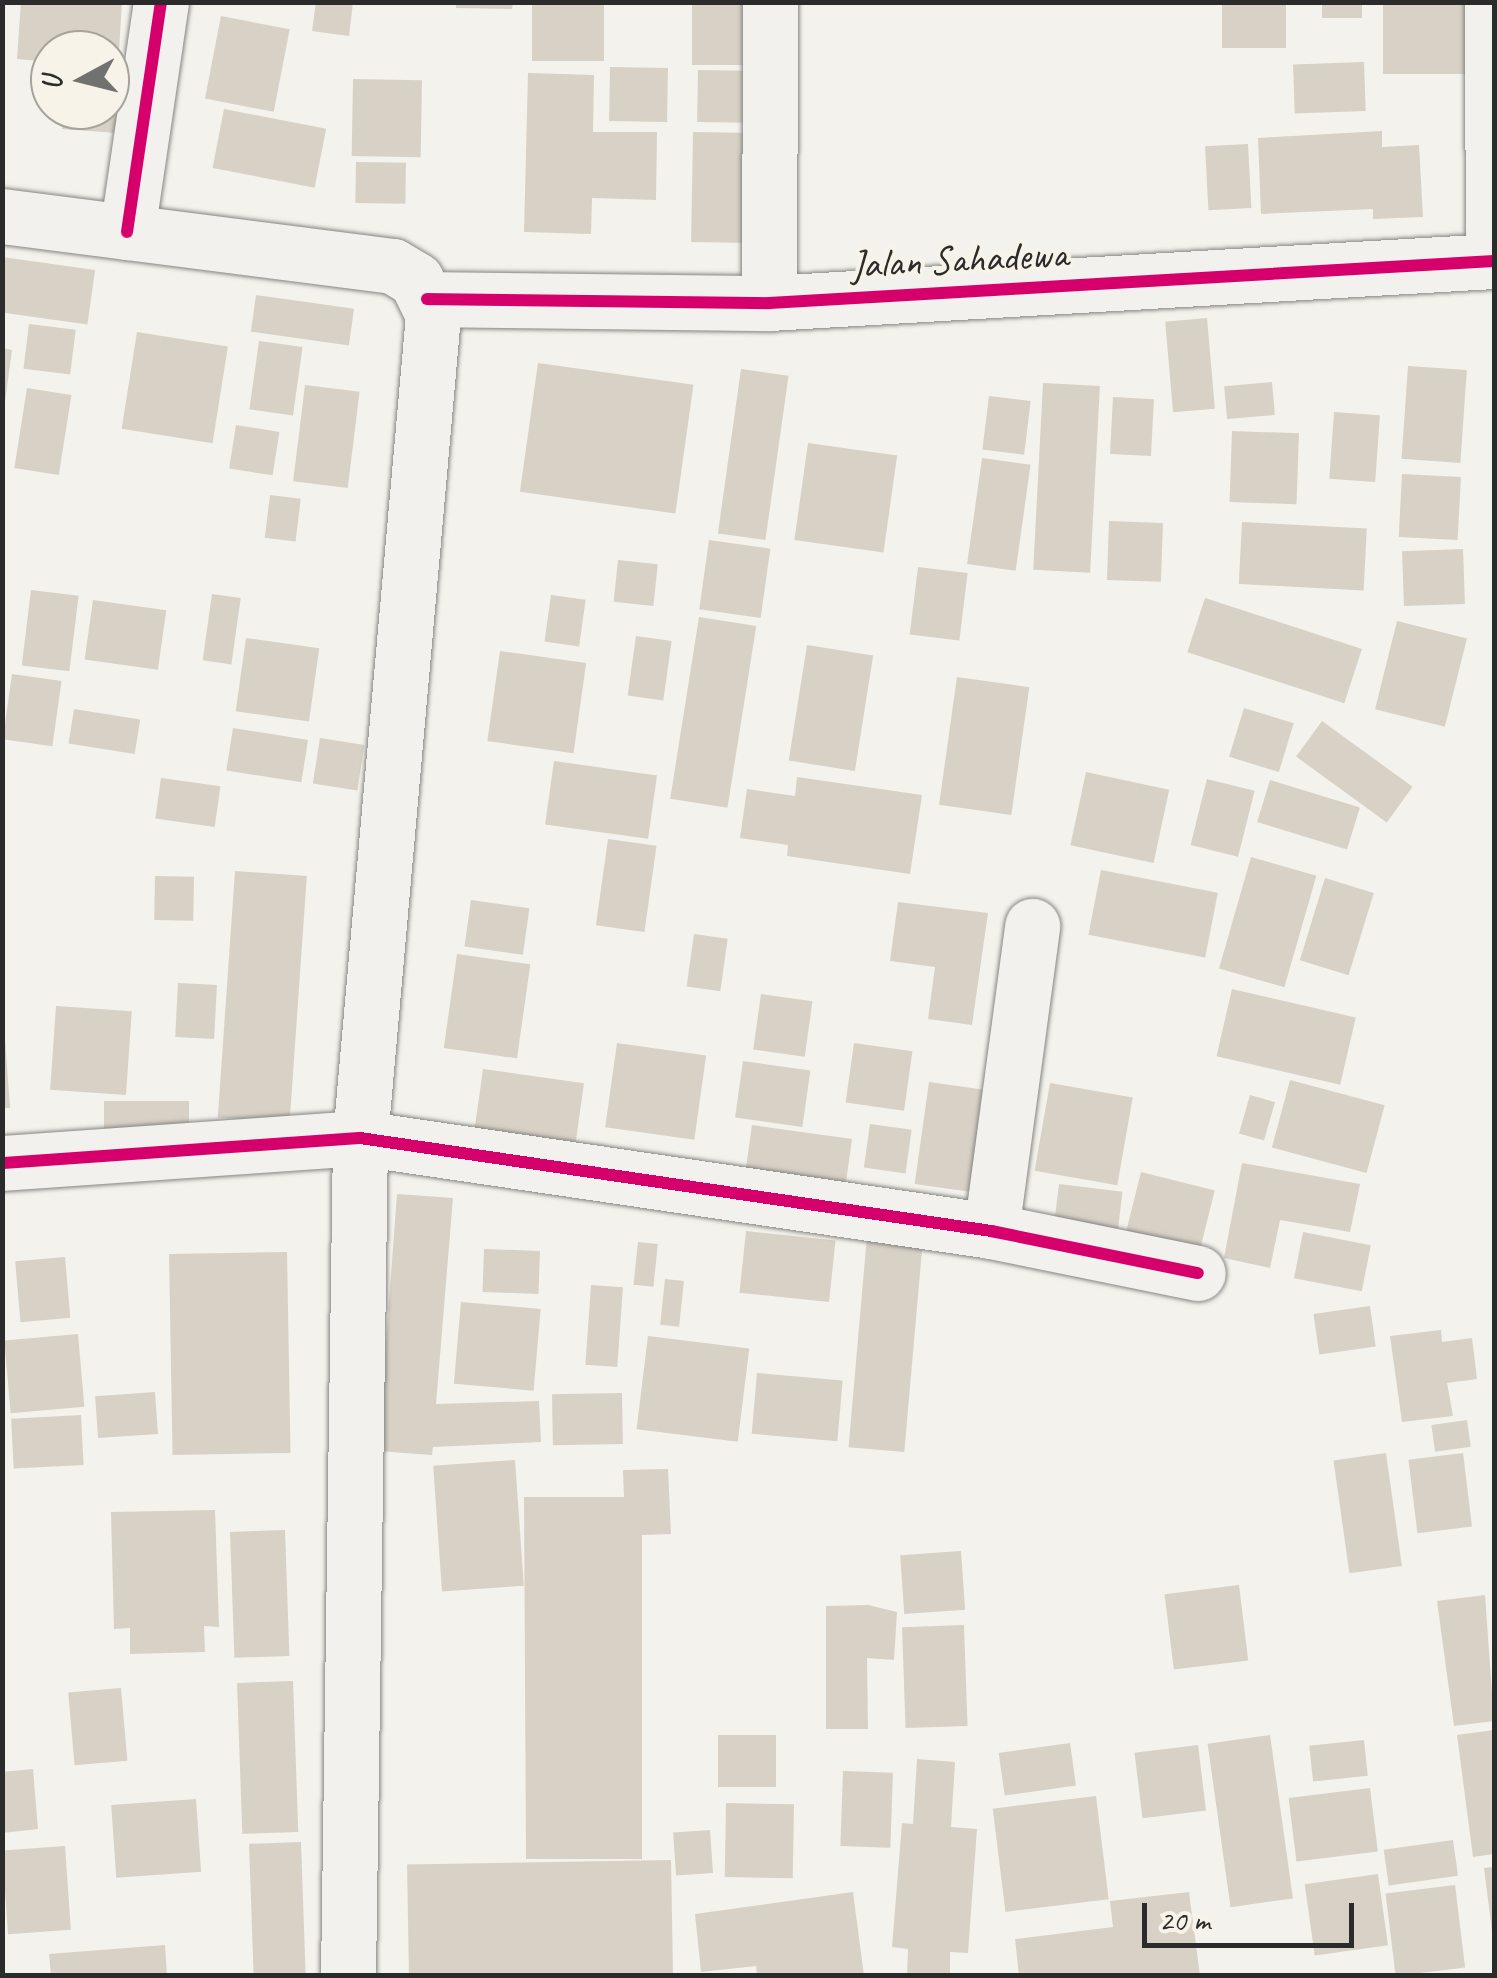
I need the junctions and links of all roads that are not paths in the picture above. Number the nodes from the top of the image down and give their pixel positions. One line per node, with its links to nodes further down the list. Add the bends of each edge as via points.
1 (162, 2): 5 (street)
2 (770, 2): 8 (street)
3 (1492, 2): 6 (street)
4 (2, 216): 5 (street)
5 (127, 232): 7 (street, via 393,266 416,280)
6 (1494, 260): 8 (street, Jalan Sahadewa)
7 (427, 299): 8 (street, Jalan Sahadewa); 10 (street, via 436,340)
8 (769, 303)
9 (1032, 926): 12 (street)
10 (360, 1138): 11 (street); 12 (street); 14 (street)
11 (2, 1163)
12 (991, 1232): 13 (street)
13 (1198, 1274)
14 (348, 1976)

